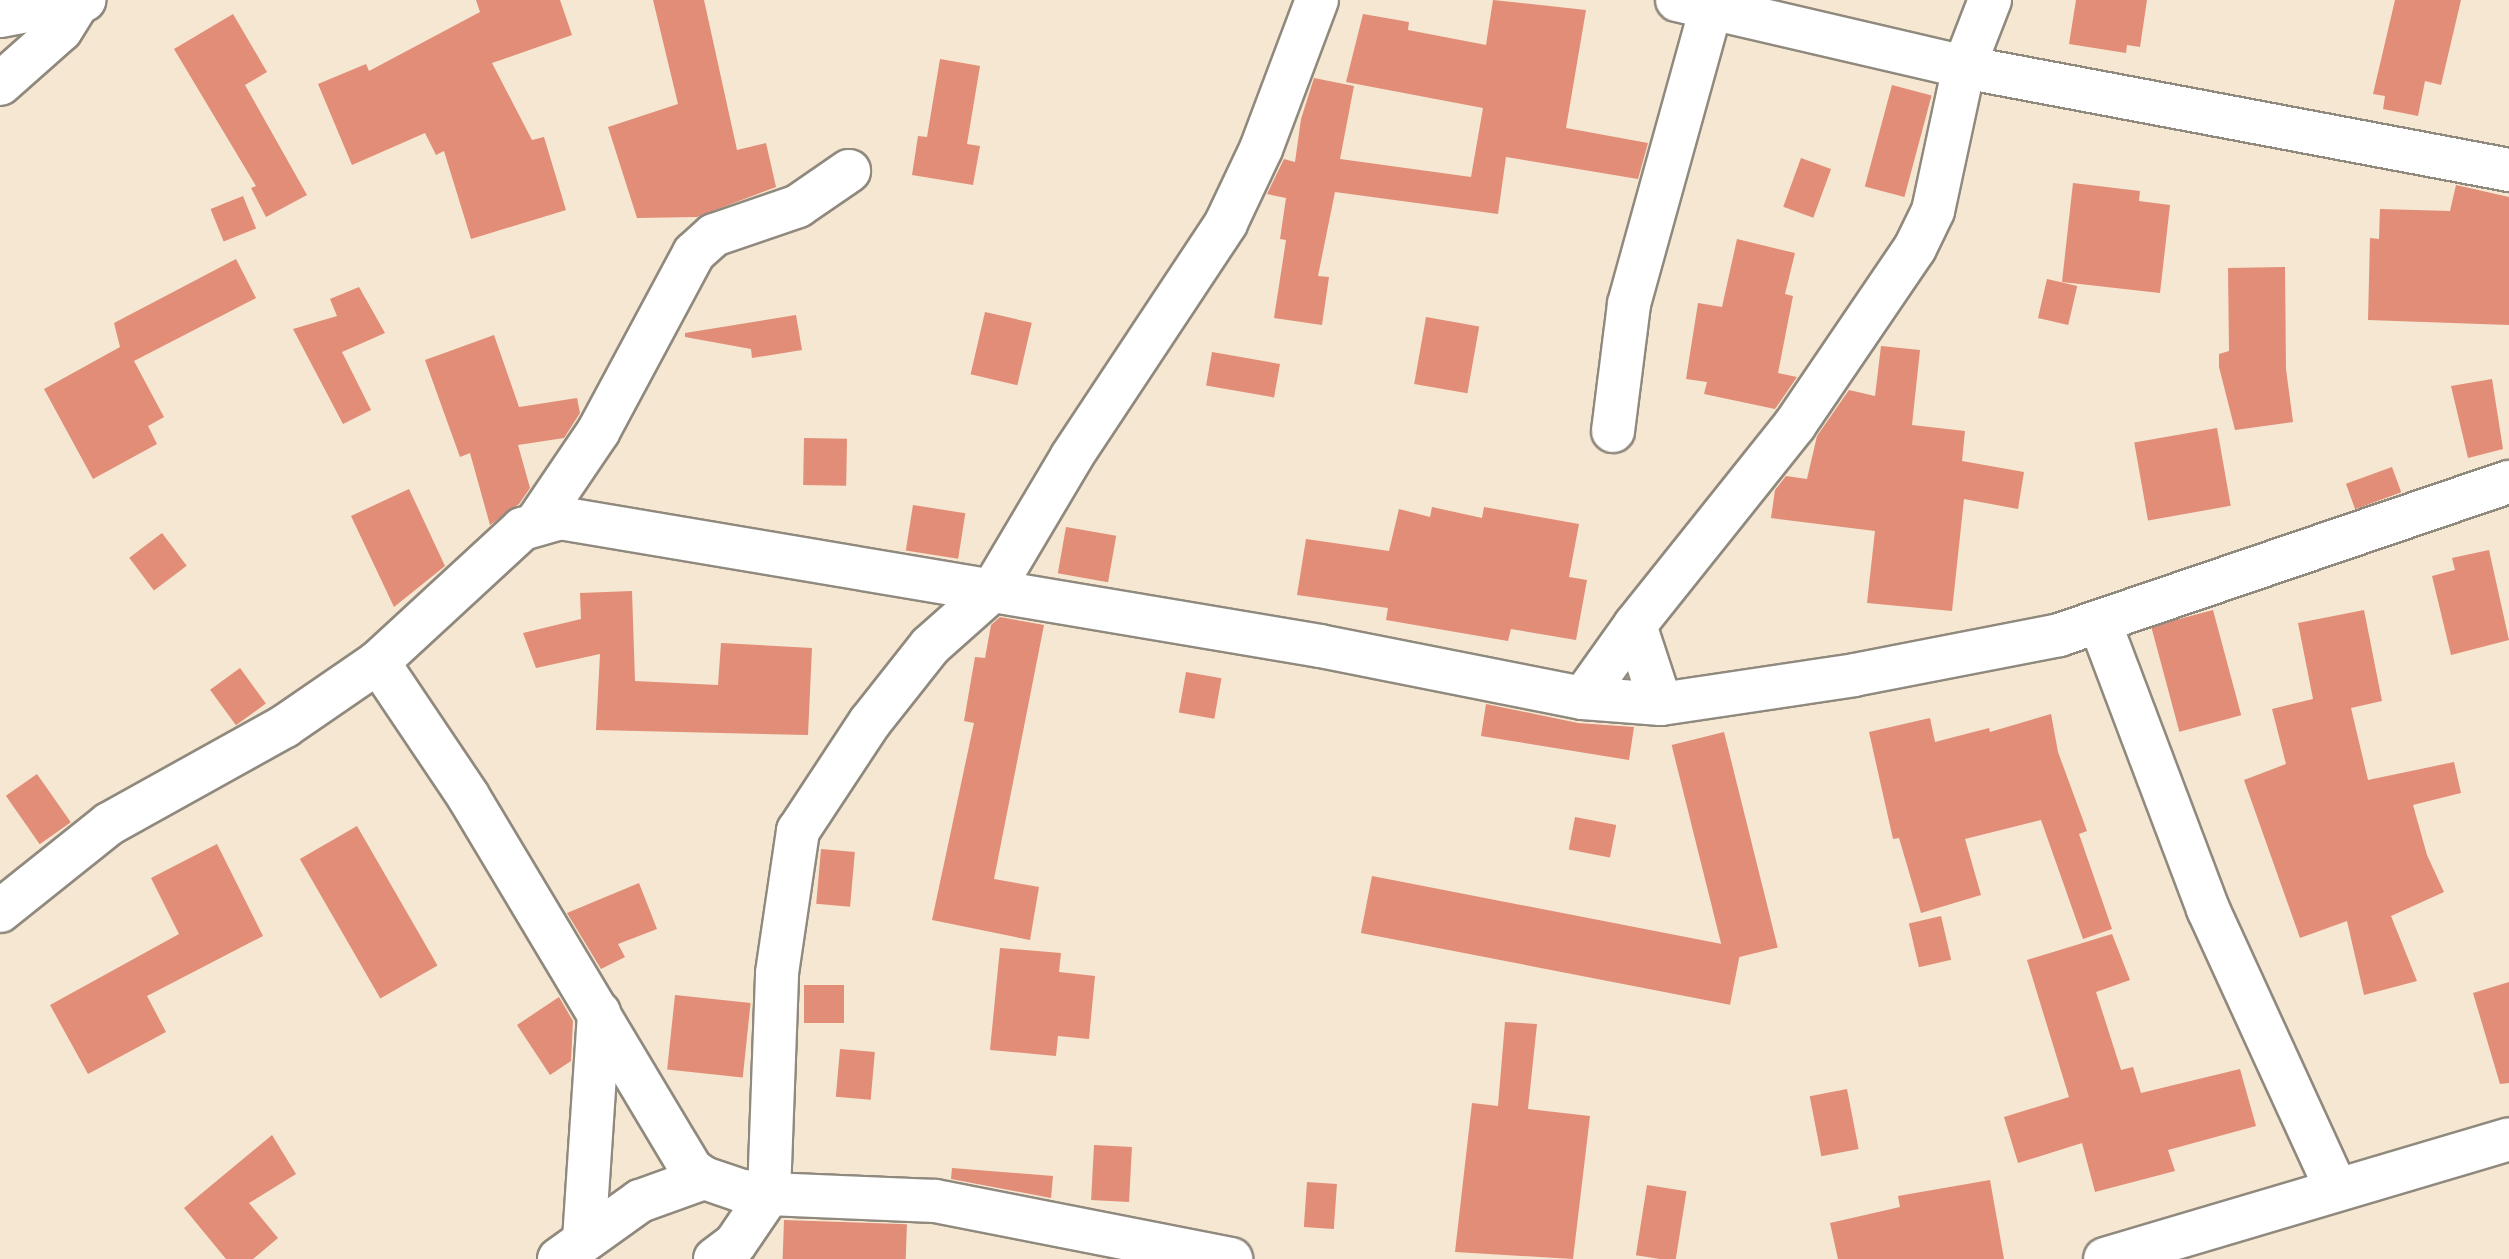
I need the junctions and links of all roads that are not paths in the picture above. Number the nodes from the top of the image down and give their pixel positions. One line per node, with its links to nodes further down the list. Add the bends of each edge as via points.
1 (82, 0): 5 (street); 7 (street, via 60,30)
2 (1317, 0): 13 (street, via 1262,149 1226,223 1072,456)
3 (1990, 0): 6 (street)
4 (1694, 4): 6 (street); 10 (street, via 1629,304)
5 (0, 16)
6 (1964, 66): 8 (street); 15 (street, via 1933,210 1916,248 1794,426)
7 (0, 84)
8 (2509, 170)
9 (850, 171): 12 (street, via 798,206 714,235 694,253 598,432)
10 (1613, 431)
11 (2509, 482): 14 (street)
12 (537, 522): 13 (street, via 560,518); 16 (street)
13 (992, 592): 17 (street); 24 (street, via 930,646 798,831 777,973)
14 (2100, 623): 18 (street, via 1982,652); 23 (street, via 2208,909)
15 (1635, 625): 17 (street); 18 (street)
16 (378, 662): 19 (street, via 286,726 109,824); 20 (street)
17 (1583, 698): 18 (street)
18 (1661, 704)
19 (0, 911)
20 (599, 1012): 22 (street, via 692,1170); 25 (street)
21 (2509, 1139): 23 (street)
22 (704, 1178): 24 (street); 25 (street, via 640,1201)
23 (2335, 1187): 28 (street)
24 (769, 1194): 26 (street, via 735,1244); 27 (street, via 936,1201)
25 (572, 1249)
26 (715, 1259)
27 (1231, 1259)
28 (2105, 1259)

